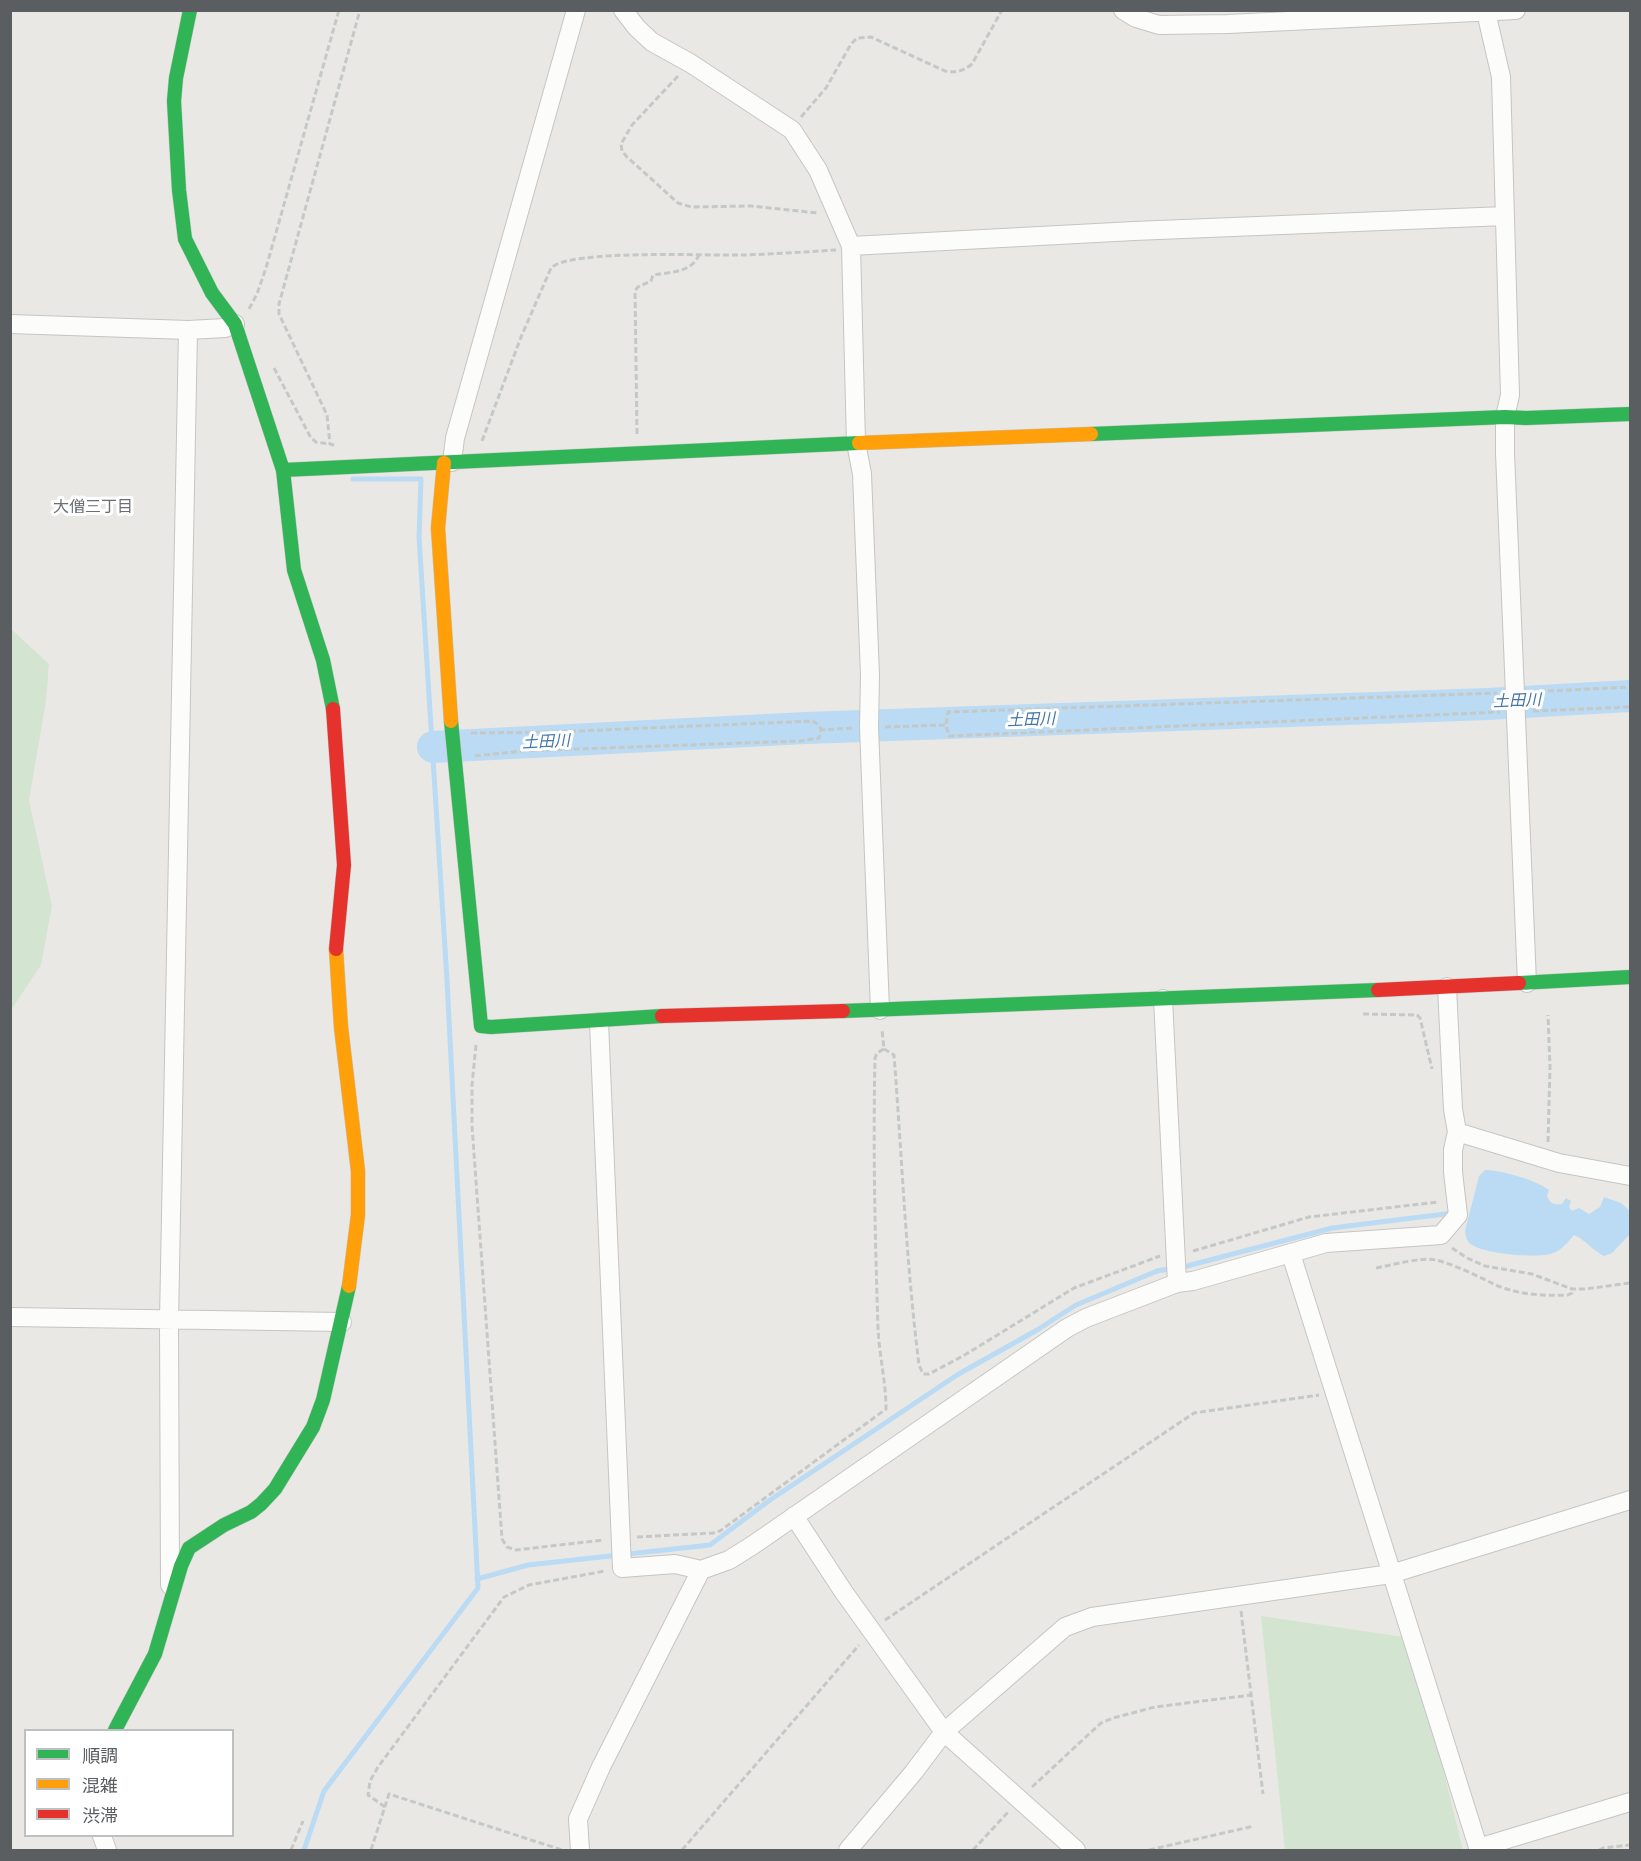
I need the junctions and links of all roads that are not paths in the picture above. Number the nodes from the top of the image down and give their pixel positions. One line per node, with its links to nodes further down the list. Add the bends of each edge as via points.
1 (190, 10): 10 (street, via 174,101 181,218 191,253 212,293)
2 (576, 10): 15 (street)
3 (623, 10): 8 (street, via 652,42 792,130 818,170)
4 (1123, 10): 6 (street, via 1159,25)
5 (1516, 10): 6 (street)
6 (1486, 12): 7 (street, via 1501,77)
7 (1505, 216): 8 (street, via 1134,231); 13 (street, via 1510,395)
8 (851, 248): 14 (street)
9 (10, 324): 11 (street)
10 (236, 326): 11 (street); 16 (street)
11 (188, 330): 28 (street)
12 (1630, 414): 13 (street)
13 (1505, 417): 14 (street); 18 (street)
14 (856, 443): 15 (street); 21 (street, via 862,474)
15 (448, 462): 16 (street); 22 (street, via 438,528 458,735 454,760 481,1026)
16 (283, 470): 29 (street, via 294,570 323,660 335,732 344,865 336,951 358,1171 358,1215)
17 (1630, 977): 18 (street)
18 (1527, 983): 19 (street)
19 (1447, 987): 20 (street); 23 (street)
20 (1163, 999): 21 (street); 26 (street)
21 (880, 1010): 22 (street, via 665,1016)
22 (599, 1022): 32 (street, via 622,1568 675,1564)
23 (1457, 1132): 24 (street, via 1546,1159); 25 (street, via 1453,1172 1458,1215 1441,1235 1326,1243)
24 (1630, 1176)
25 (1292, 1254): 26 (street); 33 (street)
26 (1177, 1283): 31 (street, via 1067,1328)
27 (10, 1317): 28 (street)
28 (169, 1320): 29 (street); 34 (street)
29 (342, 1322): 34 (street, via 313,1427 261,1504 189,1548)
30 (1630, 1500): 33 (street)
31 (794, 1516): 32 (street, via 729,1560); 36 (street)
32 (700, 1570): 39 (street, via 578,1819)
33 (1391, 1574): 36 (street, via 1076,1621 1043,1644); 38 (street)
34 (170, 1604): 35 (street, via 155,1654)
35 (116, 1729)
36 (944, 1732): 40 (street); 41 (street)
37 (1630, 1802): 38 (street)
38 (1479, 1849)
39 (580, 1851)
40 (848, 1851)
41 (1076, 1851)

